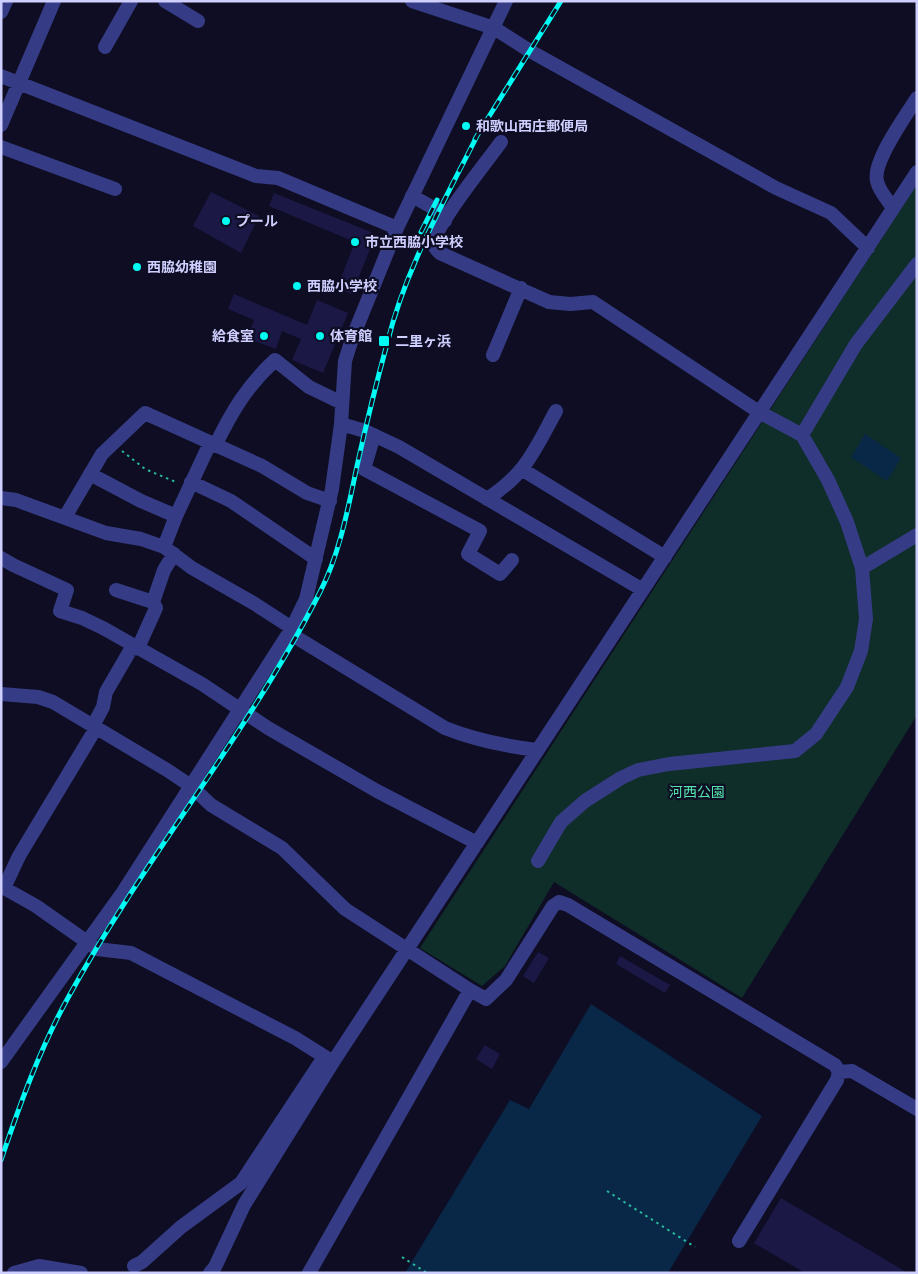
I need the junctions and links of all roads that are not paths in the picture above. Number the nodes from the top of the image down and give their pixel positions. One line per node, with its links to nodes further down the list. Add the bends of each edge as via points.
1 (6, 1): 7 (street)
2 (54, 1): 12 (street)
3 (131, 1): 10 (street)
4 (166, 1): 8 (street)
5 (412, 1): 9 (street)
6 (506, 1): 9 (street)
7 (1, 12)
8 (198, 21)
9 (494, 28): 19 (street); 23 (street, via 776,188 831,213)
10 (105, 47)
11 (1, 76): 12 (street)
12 (19, 83): 14 (street); 22 (street, via 256,176 278,178)
13 (917, 98): 20 (street, via 878,163 876,179)
14 (1, 124)
15 (501, 142): 21 (street)
16 (1, 147): 18 (street)
17 (917, 172): 20 (street)
18 (115, 189)
19 (412, 196): 21 (street, via 439,211); 22 (street)
20 (893, 208): 23 (street)
21 (445, 221): 25 (street, via 434,241 440,253)
22 (397, 228): 27 (street, via 349,346)
23 (868, 248): 29 (street)
24 (917, 264): 32 (street, via 856,344)
25 (521, 288): 26 (street); 29 (street, via 549,302 593,302)
26 (493, 355)
27 (342, 403): 30 (street); 33 (street, via 309,387 275,360 235,406)
28 (556, 411): 34 (street)
29 (759, 412): 32 (street); 44 (street)
30 (341, 424): 31 (street); 39 (street)
31 (374, 435): 38 (street); 47 (street, via 364,469 480,531 468,554 500,574)
32 (802, 435): 48 (street, via 836,497)
33 (212, 444): 35 (street, via 144,413 102,454); 36 (street); 39 (street, via 262,466 307,493)
34 (523, 470): 38 (street); 44 (street)
35 (90, 474): 40 (street); 41 (street)
36 (190, 485): 40 (street); 46 (street, via 231,501)
37 (1, 498): 41 (street, via 16,500)
38 (487, 499): 50 (street)
39 (330, 500): 46 (street)
40 (176, 516): 43 (street)
41 (65, 518): 43 (street)
42 (917, 535): 48 (street)
43 (169, 550): 51 (street); 52 (street, via 192,568 255,604)
44 (665, 556): 50 (street)
45 (1, 558): 53 (street, via 68,590 60,611 82,618)
46 (316, 559): 52 (street, via 306,599)
47 (512, 560)
48 (862, 568): 60 (street, via 866,619 861,650 847,687 816,734 795,751 638,770 585,801 560,822)
49 (116, 590): 51 (street)
50 (644, 590): 57 (street)
51 (153, 602): 53 (street, via 156,608)
52 (290, 631): 55 (street); 57 (street, via 444,728 500,746)
53 (138, 648): 55 (street); 56 (street, via 131,649 106,692 94,724)
54 (1, 694): 56 (street, via 38,697 53,702)
55 (241, 709): 58 (street); 59 (street, via 377,791)
56 (96, 728): 58 (street); 61 (street, via 19,856 4,888)
57 (537, 750): 59 (street)
58 (191, 786): 61 (street); 62 (street, via 211,804 282,848 345,909)
59 (477, 843): 62 (street)
60 (538, 861)
61 (87, 942): 64 (street, via 104,951 132,953 240,1008); 65 (street)
62 (406, 950): 63 (street); 64 (street)
63 (470, 990): 66 (street, via 486,999 506,980 553,906 559,902 835,1065); 73 (street)
64 (329, 1060): 69 (street, via 241,1183); 72 (street, via 244,1205)
65 (1, 1062)
66 (839, 1072): 67 (street, via 852,1071); 68 (street)
67 (917, 1109)
68 (739, 1242)
69 (134, 1266)
70 (14, 1273): 71 (street, via 39,1266)
71 (81, 1273)
72 (210, 1273)
73 (309, 1273)

